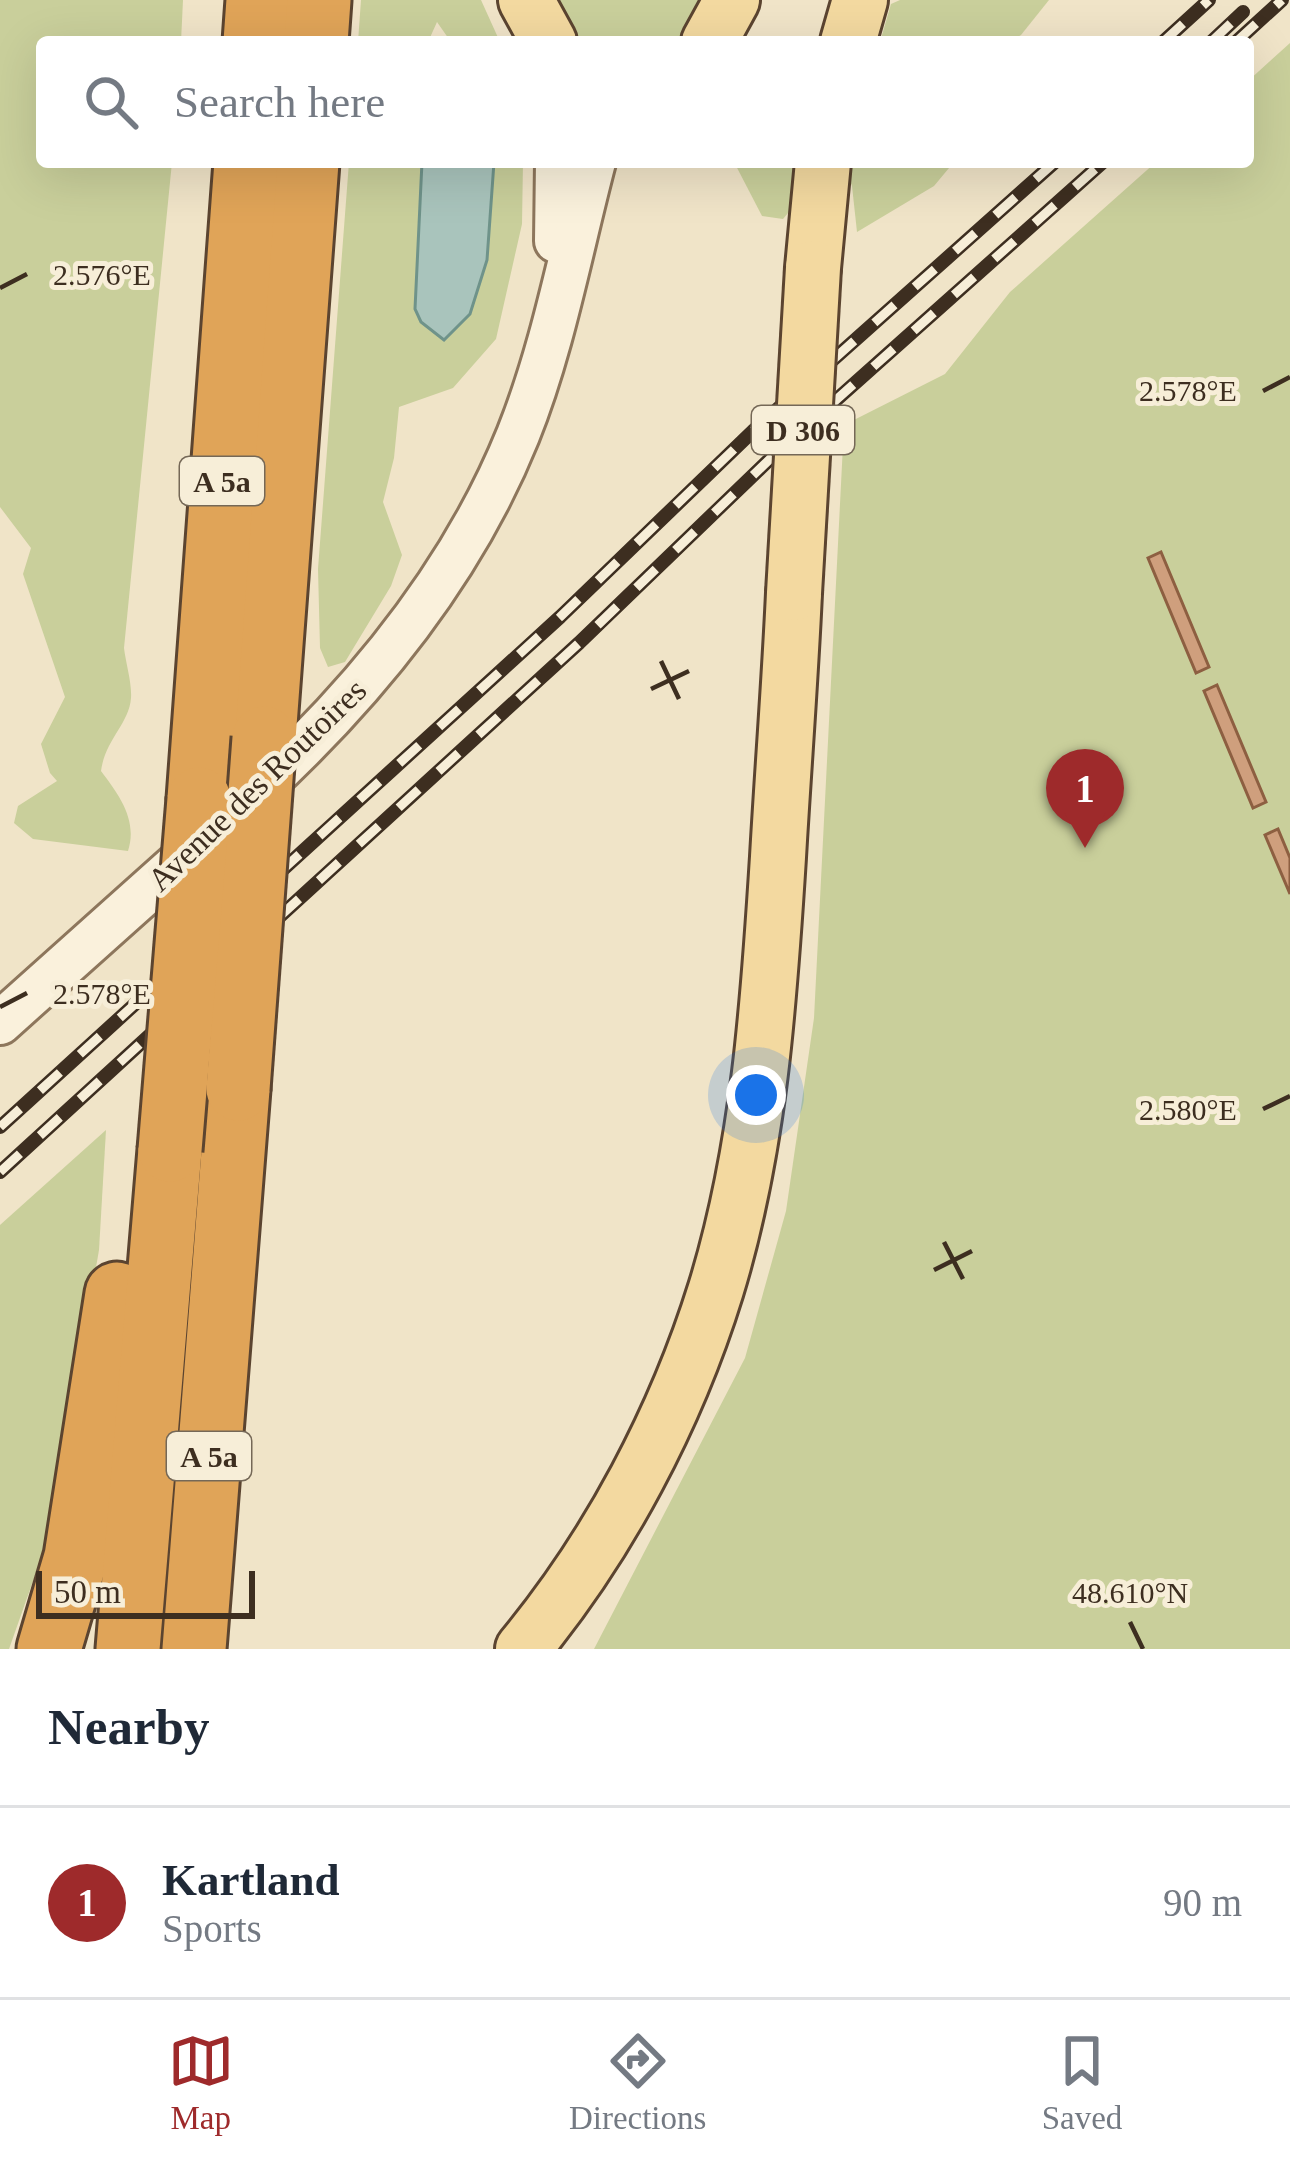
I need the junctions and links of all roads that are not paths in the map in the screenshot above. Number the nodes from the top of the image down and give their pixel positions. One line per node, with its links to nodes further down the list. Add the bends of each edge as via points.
1 (258, 0): 5 (highway)
2 (319, 0): 6 (highway)
3 (732, 0): 7 (main road)
4 (860, 0): 8 (main road)
5 (255, 36)
6 (316, 36)
7 (712, 36)
8 (850, 36)
9 (246, 168): 16 (highway, A 5a, bridge)
10 (307, 168): 19 (highway, A 5a, bridge)
11 (557, 168): 14 (street, Avenue des Routoires)
12 (592, 168): 14 (street, Avenue des Routoires)
13 (822, 168): 20 (main road, D 306, bridge, via 763,1052 743,1176 710,1308 676,1397 579,1574)
14 (554, 314): 15 (street, Avenue des Routoires, via 517,437 476,520 371,675 303,749)
15 (0, 1023)
16 (168, 1162): 17 (highway, via 127,1223 90,1485); 18 (highway, A 5a)
17 (49, 1649)
18 (128, 1649)
19 (194, 1649)
20 (523, 1649)

